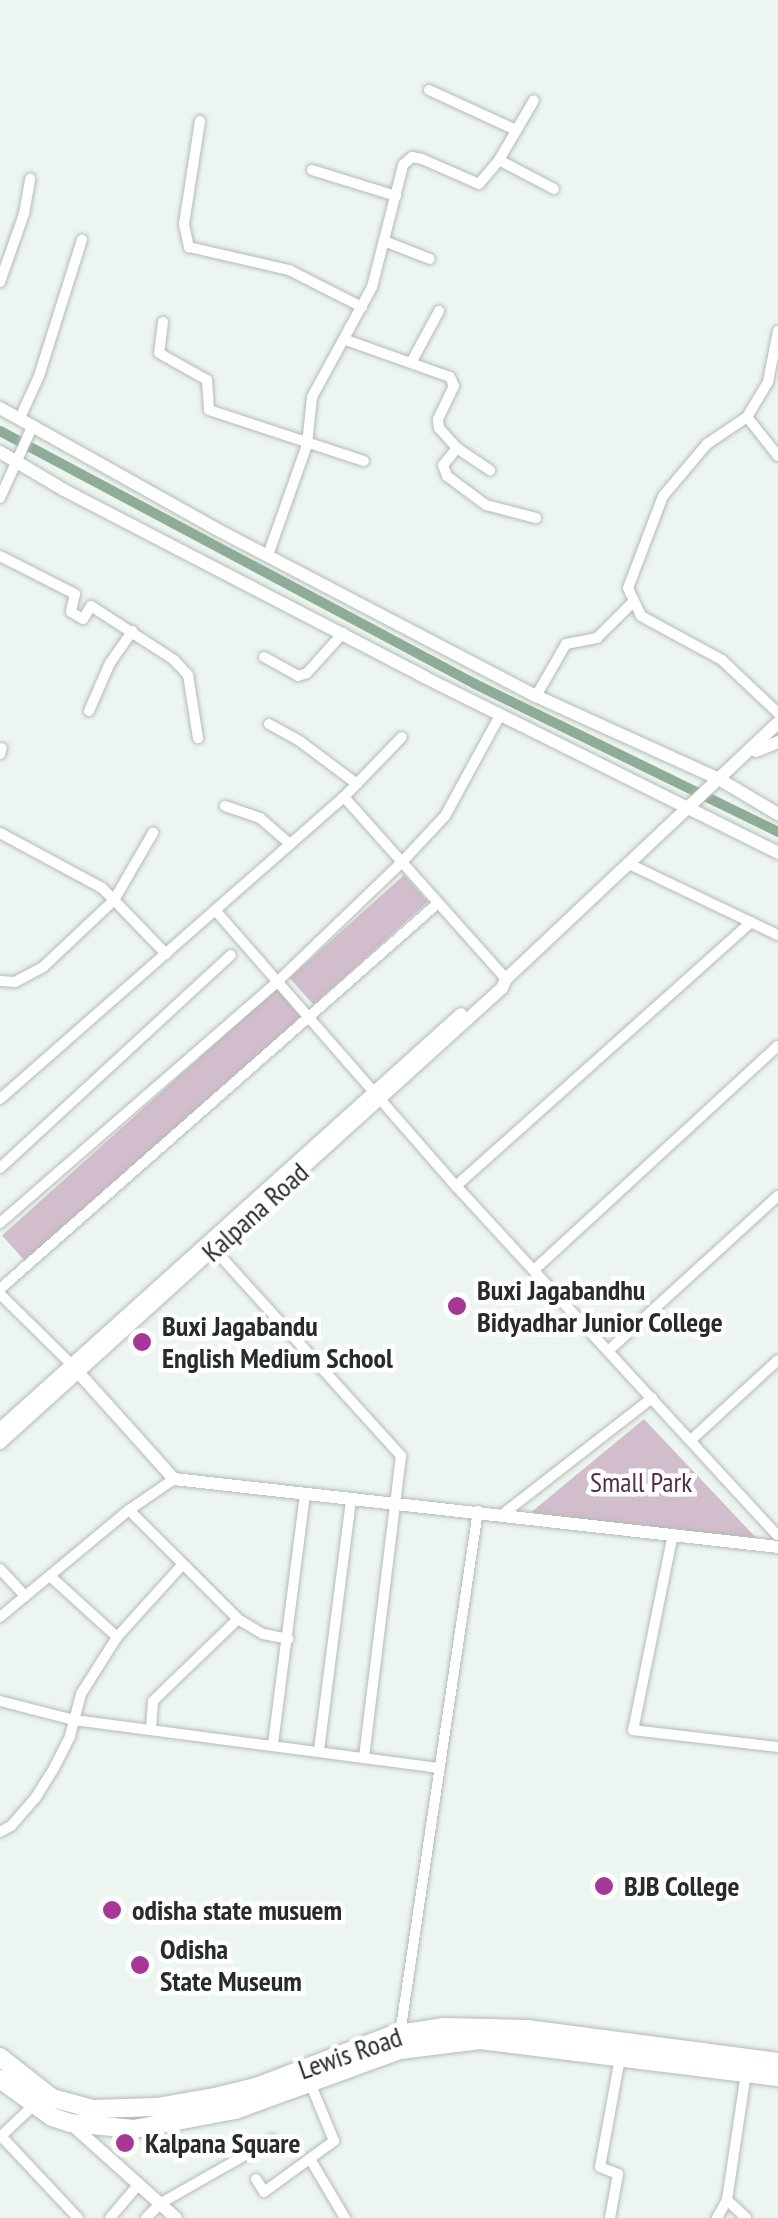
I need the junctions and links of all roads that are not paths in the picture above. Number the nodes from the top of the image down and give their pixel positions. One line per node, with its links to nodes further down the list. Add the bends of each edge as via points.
1 (429, 90): 4 (street)
2 (534, 100): 4 (street)
3 (200, 121): 14 (street, via 184,224 189,248 288,270)
4 (516, 130): 5 (street)
5 (500, 160): 8 (street); 9 (street, via 479,184 412,157)
6 (312, 170): 9 (street)
7 (30, 180): 13 (street)
8 (554, 190)
9 (396, 196): 11 (street)
10 (82, 240): 23 (street)
11 (384, 241): 12 (street); 14 (street)
12 (430, 259)
13 (0, 282)
14 (362, 307): 18 (street)
15 (439, 312): 20 (street)
16 (164, 322): 24 (street, via 158,353 207,380 209,410)
17 (778, 331): 19 (street)
18 (346, 340): 20 (street); 24 (street, via 312,397)
19 (777, 346): 22 (street, via 763,396)
20 (412, 361): 25 (street, via 453,381 438,423)
21 (0, 408): 23 (street)
22 (746, 417): 28 (street); 35 (street, via 707,444 663,496 628,588)
23 (27, 427): 27 (street); 33 (street)
24 (307, 445): 29 (street); 33 (street)
25 (458, 448): 30 (street); 32 (street, via 443,473 486,505)
26 (0, 452): 27 (street)
27 (18, 456): 31 (street); 37 (street, via 64,490)
28 (778, 456)
29 (364, 461)
30 (490, 470)
31 (0, 498)
32 (528, 517)
33 (268, 555): 39 (street)
34 (0, 556): 36 (street, via 75,594 71,612 83,620 91,606)
35 (632, 603): 39 (street, via 597,638 566,644); 41 (street, via 641,616 722,660)
36 (132, 631): 40 (street); 45 (street, via 188,675)
37 (343, 633): 38 (street, via 298,676); 42 (street)
38 (264, 657)
39 (536, 696): 48 (street)
40 (89, 711)
41 (778, 712)
42 (500, 715): 52 (street); 58 (street, via 445,816)
43 (778, 723): 48 (street)
44 (269, 724): 49 (street)
45 (198, 738)
46 (402, 738): 49 (street)
47 (778, 742): 48 (street)
48 (715, 782): 52 (street, Kalpana Road); 53 (street)
49 (356, 784): 50 (street)
50 (344, 797): 56 (street); 58 (street)
51 (225, 806): 56 (street, via 260,818)
52 (691, 806): 57 (street); 59 (street, Kalpana Road)
53 (778, 814)
54 (0, 833): 60 (street)
55 (153, 833): 60 (street)
56 (290, 844): 62 (street)
57 (778, 853)
58 (401, 863): 61 (street); 69 (street)
59 (628, 864): 63 (street); 67 (street, Kalpana Road)
60 (114, 900): 65 (street); 68 (street, via 43,967 16,982)
61 (437, 904): 67 (street); 70 (street)
62 (215, 910): 65 (street); 69 (street)
63 (750, 922): 64 (street); 75 (street)
64 (778, 935)
65 (166, 954): 73 (street)
66 (231, 955): 74 (street)
67 (506, 979): 72 (street, Kalpana Road)
68 (0, 980)
69 (277, 982): 70 (street); 77 (street)
70 (308, 1018): 72 (street); 80 (street)
71 (778, 1046): 79 (street)
72 (377, 1096): 75 (street); 78 (street, Kalpana Road); 83 (street, Kalpana Road)
73 (0, 1099)
74 (0, 1168)
75 (456, 1186): 79 (street)
76 (778, 1196): 81 (street)
77 (0, 1224)
78 (214, 1249): 83 (street, Kalpana Road); 91 (street, via 402,1456)
79 (534, 1270): 81 (street)
80 (0, 1292): 83 (street)
81 (608, 1351): 84 (street)
82 (778, 1360): 86 (street)
83 (74, 1368): 85 (street, Kalpana Road); 87 (street, Kalpana Road); 88 (street)
84 (652, 1398): 86 (street); 94 (street)
85 (0, 1428)
86 (690, 1440): 96 (street)
87 (0, 1443)
88 (174, 1479): 89 (street); 92 (street)
89 (306, 1493): 90 (street); 105 (street)
90 (351, 1498): 91 (street); 111 (street)
91 (398, 1504): 93 (street); 112 (street)
92 (129, 1510): 98 (street); 100 (street)
93 (478, 1511): 94 (street); 113 (street)
94 (503, 1514): 95 (street)
95 (673, 1534): 97 (street); 110 (street, via 633,1730)
96 (778, 1535): 97 (street)
97 (777, 1546)
98 (182, 1565): 103 (street); 104 (street)
99 (0, 1569): 101 (street)
100 (50, 1576): 101 (street); 104 (street)
101 (25, 1596): 102 (street)
102 (0, 1618)
103 (238, 1619): 105 (street); 108 (street, via 153,1701)
104 (117, 1637): 107 (street, via 80,1694)
105 (289, 1639): 109 (street)
106 (0, 1701): 107 (street)
107 (74, 1720): 108 (street); 114 (street, via 36,1797)
108 (151, 1728): 109 (street)
109 (273, 1744): 111 (street)
110 (778, 1747)
111 (319, 1750): 112 (street)
112 (364, 1756): 113 (street)
113 (440, 1768): 115 (street)
114 (0, 1832)
115 (400, 2042): 117 (main road, Lewis Road, via 480,2040); 118 (main road, Lewis Road, via 472,2026); 122 (main road, Lewis Road); 124 (main road, Lewis Road, via 215,2097)
116 (0, 2057): 124 (main road, Lewis Road)
117 (620, 2058): 119 (main road, Lewis Road); 137 (street, via 600,2168 618,2174)
118 (778, 2062)
119 (746, 2073): 120 (main road, Lewis Road); 130 (street)
120 (778, 2078)
121 (0, 2079): 123 (main road, Lewis Road)
122 (311, 2084): 124 (main road, Lewis Road, via 179,2124 134,2128); 127 (street, via 334,2140)
123 (34, 2105): 124 (main road, Lewis Road); 125 (street)
124 (72, 2114): 129 (street)
125 (1, 2136): 132 (street)
126 (272, 2140): 131 (street)
127 (310, 2159): 128 (street, via 264,2192); 136 (street)
128 (256, 2178)
129 (138, 2184): 131 (street); 133 (street)
130 (727, 2200): 138 (street); 139 (street)
131 (161, 2204): 134 (street); 135 (street)
132 (78, 2218)
133 (110, 2218)
134 (146, 2218)
135 (176, 2218)
136 (344, 2218)
137 (610, 2218)
138 (716, 2218)
139 (746, 2218)

